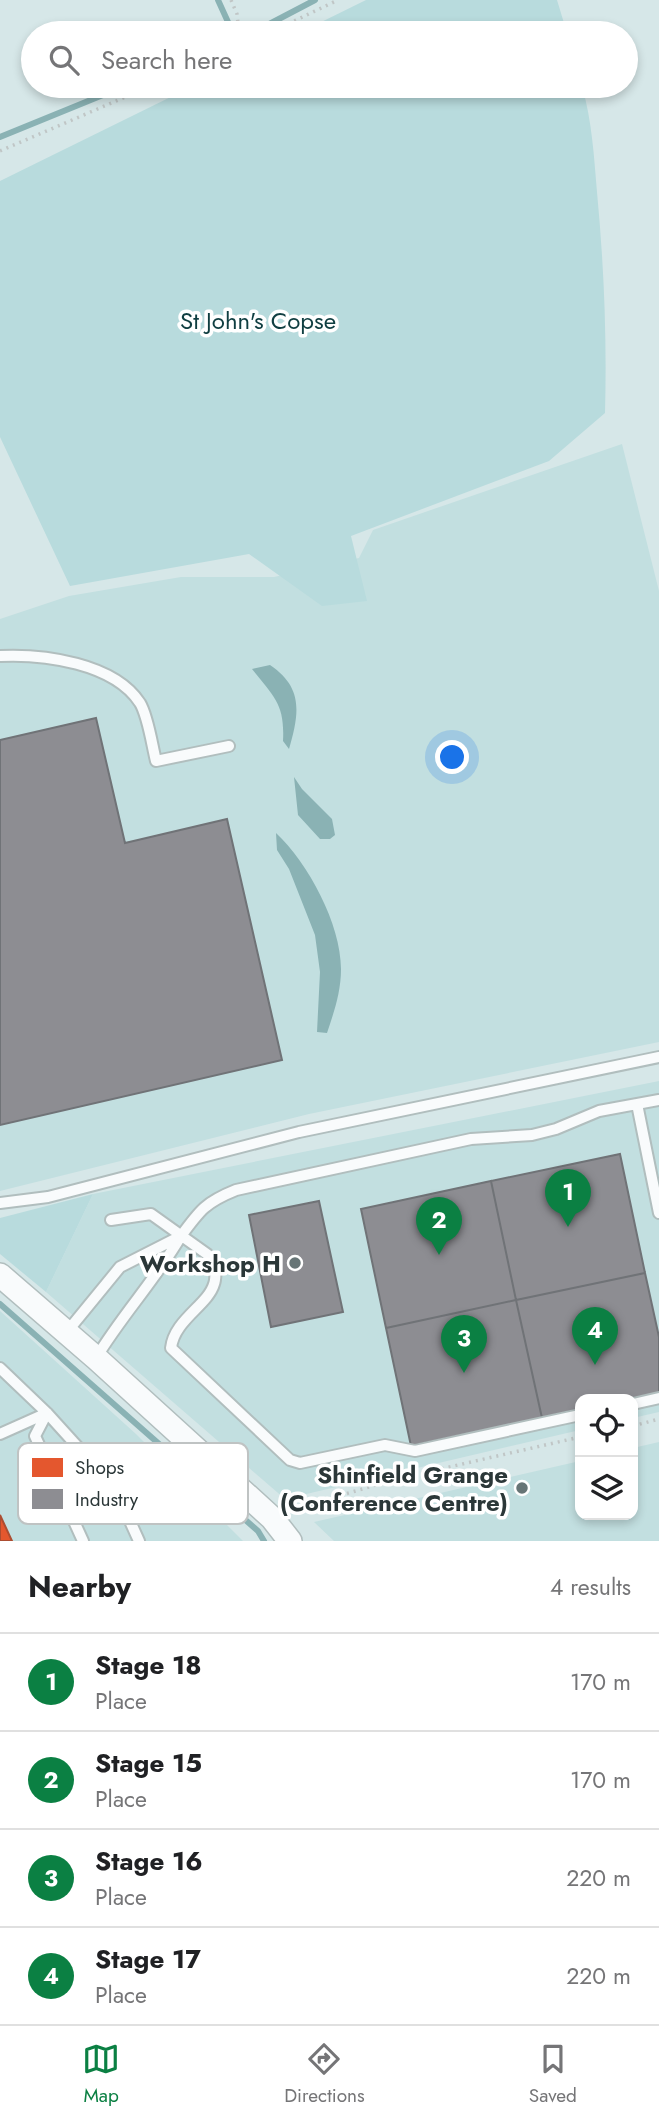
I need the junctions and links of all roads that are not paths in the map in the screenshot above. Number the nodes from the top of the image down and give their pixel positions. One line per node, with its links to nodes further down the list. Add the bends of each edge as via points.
1 (0, 656): 2 (lane, via 66,661 116,680 141,705 156,761)
2 (229, 746)
3 (659, 1057): 6 (lane, via 299,1132 48,1197)
4 (659, 1100): 5 (lane)
5 (637, 1104): 7 (lane); 9 (lane, via 599,1111 532,1135 471,1139 236,1189 200,1210)
6 (0, 1203)
7 (659, 1213)
8 (111, 1220): 9 (lane, via 151,1214)
9 (181, 1236): 11 (lane, via 120,1267); 12 (lane, via 166,1264); 17 (lane, via 207,1254 216,1268 214,1287 182,1323 171,1348 290,1460 300,1463 385,1445 415,1451)
10 (0, 1275): 11 (street)
11 (66, 1333): 12 (street)
12 (96, 1358): 21 (street)
13 (0, 1368): 16 (lane)
14 (659, 1398): 15 (lane)
15 (638, 1403)
16 (47, 1413): 18 (lane); 19 (lane, via 35,1436); 20 (lane)
17 (575, 1416)
18 (0, 1434)
19 (38, 1443)
20 (74, 1443)
21 (188, 1443)
22 (248, 1499): 25 (street)
23 (75, 1524): 26 (lane)
24 (131, 1524): 27 (lane)
25 (285, 1533)
26 (83, 1541)
27 (139, 1541)

